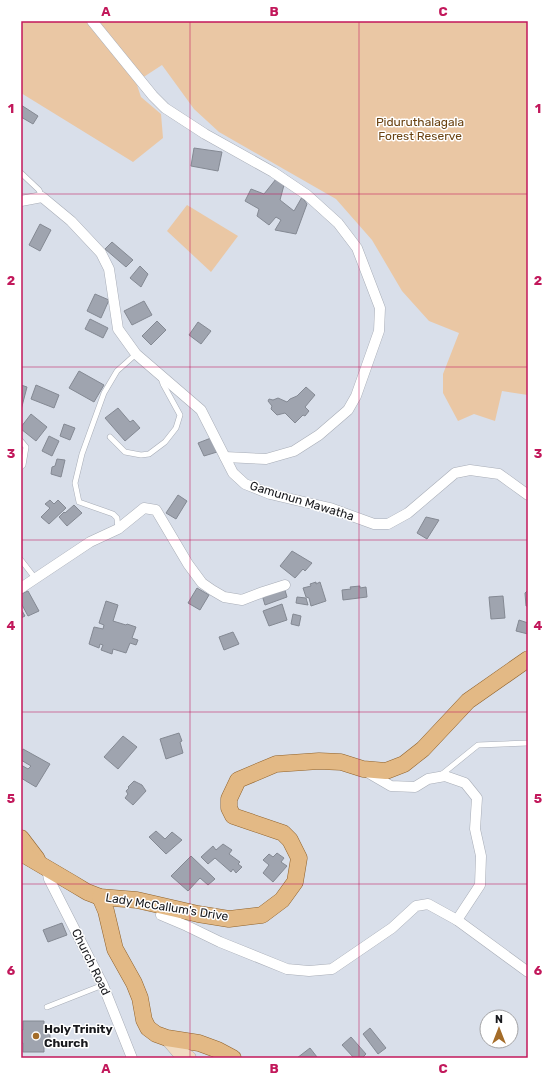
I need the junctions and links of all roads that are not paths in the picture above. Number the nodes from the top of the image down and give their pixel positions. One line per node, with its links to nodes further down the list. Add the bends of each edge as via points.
1 (92, 21): 9 (street, via 165,108 307,195 338,222 358,248 380,308 379,331 356,396 348,410 319,435 294,451 266,459)
2 (21, 173): 3 (lane, via 39,190)
3 (42, 197): 4 (street); 5 (street, Gamunun Mawatha, via 71,221 101,253 109,269 118,329)
4 (21, 201)
5 (136, 354): 6 (street, Gamunun Mawatha); 12 (lane, via 117,371 104,393 82,454 75,483 79,502 113,514 117,518)
6 (161, 376): 7 (lane, via 180,415 176,428 165,442 149,454 141,455 125,452); 9 (street, Gamunun Mawatha, via 201,410)
7 (110, 437)
8 (21, 441): 10 (lane, via 26,448)
9 (225, 457): 11 (street, Gamunun Mawatha, via 233,473 245,484 270,494 330,508 374,524 388,524 408,513 455,473 470,470 499,474)
10 (21, 468)
11 (528, 495)
12 (118, 529): 14 (street, via 90,542); 15 (street, via 144,508 156,510 202,583 224,597 242,600)
13 (21, 560): 14 (lane)
14 (35, 578): 16 (street)
15 (285, 585)
16 (21, 588)
17 (528, 659): 19 (main road, Lady McCallum's Drive, via 468,701 423,749 404,764 386,771)
18 (528, 743): 20 (lane, via 478,745)
19 (363, 768): 20 (street, via 391,786 415,787 428,779); 25 (main road, Lady McCallum's Drive, via 340,762 319,761 276,764 238,780 229,799 229,808 233,816 283,833 290,840 299,858 295,882 282,900 262,915 229,919)
20 (438, 777): 28 (street, via 445,776 465,783 477,798 475,829 481,856 480,885)
21 (21, 838): 23 (main road, Lady McCallum's Drive)
22 (21, 854): 23 (main road)
23 (44, 867): 24 (main road, Lady McCallum's Drive); 30 (street, Church Road)
24 (100, 897): 25 (main road, Lady McCallum's Drive); 27 (main road)
25 (120, 898): 27 (main road, via 111,907)
26 (161, 915): 28 (street, via 287,969 309,971 332,969 392,928 416,906 428,904)
27 (107, 918): 32 (main road, via 115,948 140,998 148,1028)
28 (457, 920): 29 (street)
29 (528, 972)
30 (103, 985): 31 (lane); 33 (street, Church Road)
31 (47, 1007)
32 (167, 1038): 34 (street, via 178,1051); 35 (main road, via 199,1043)
33 (132, 1058)
34 (189, 1058)
35 (232, 1058)

